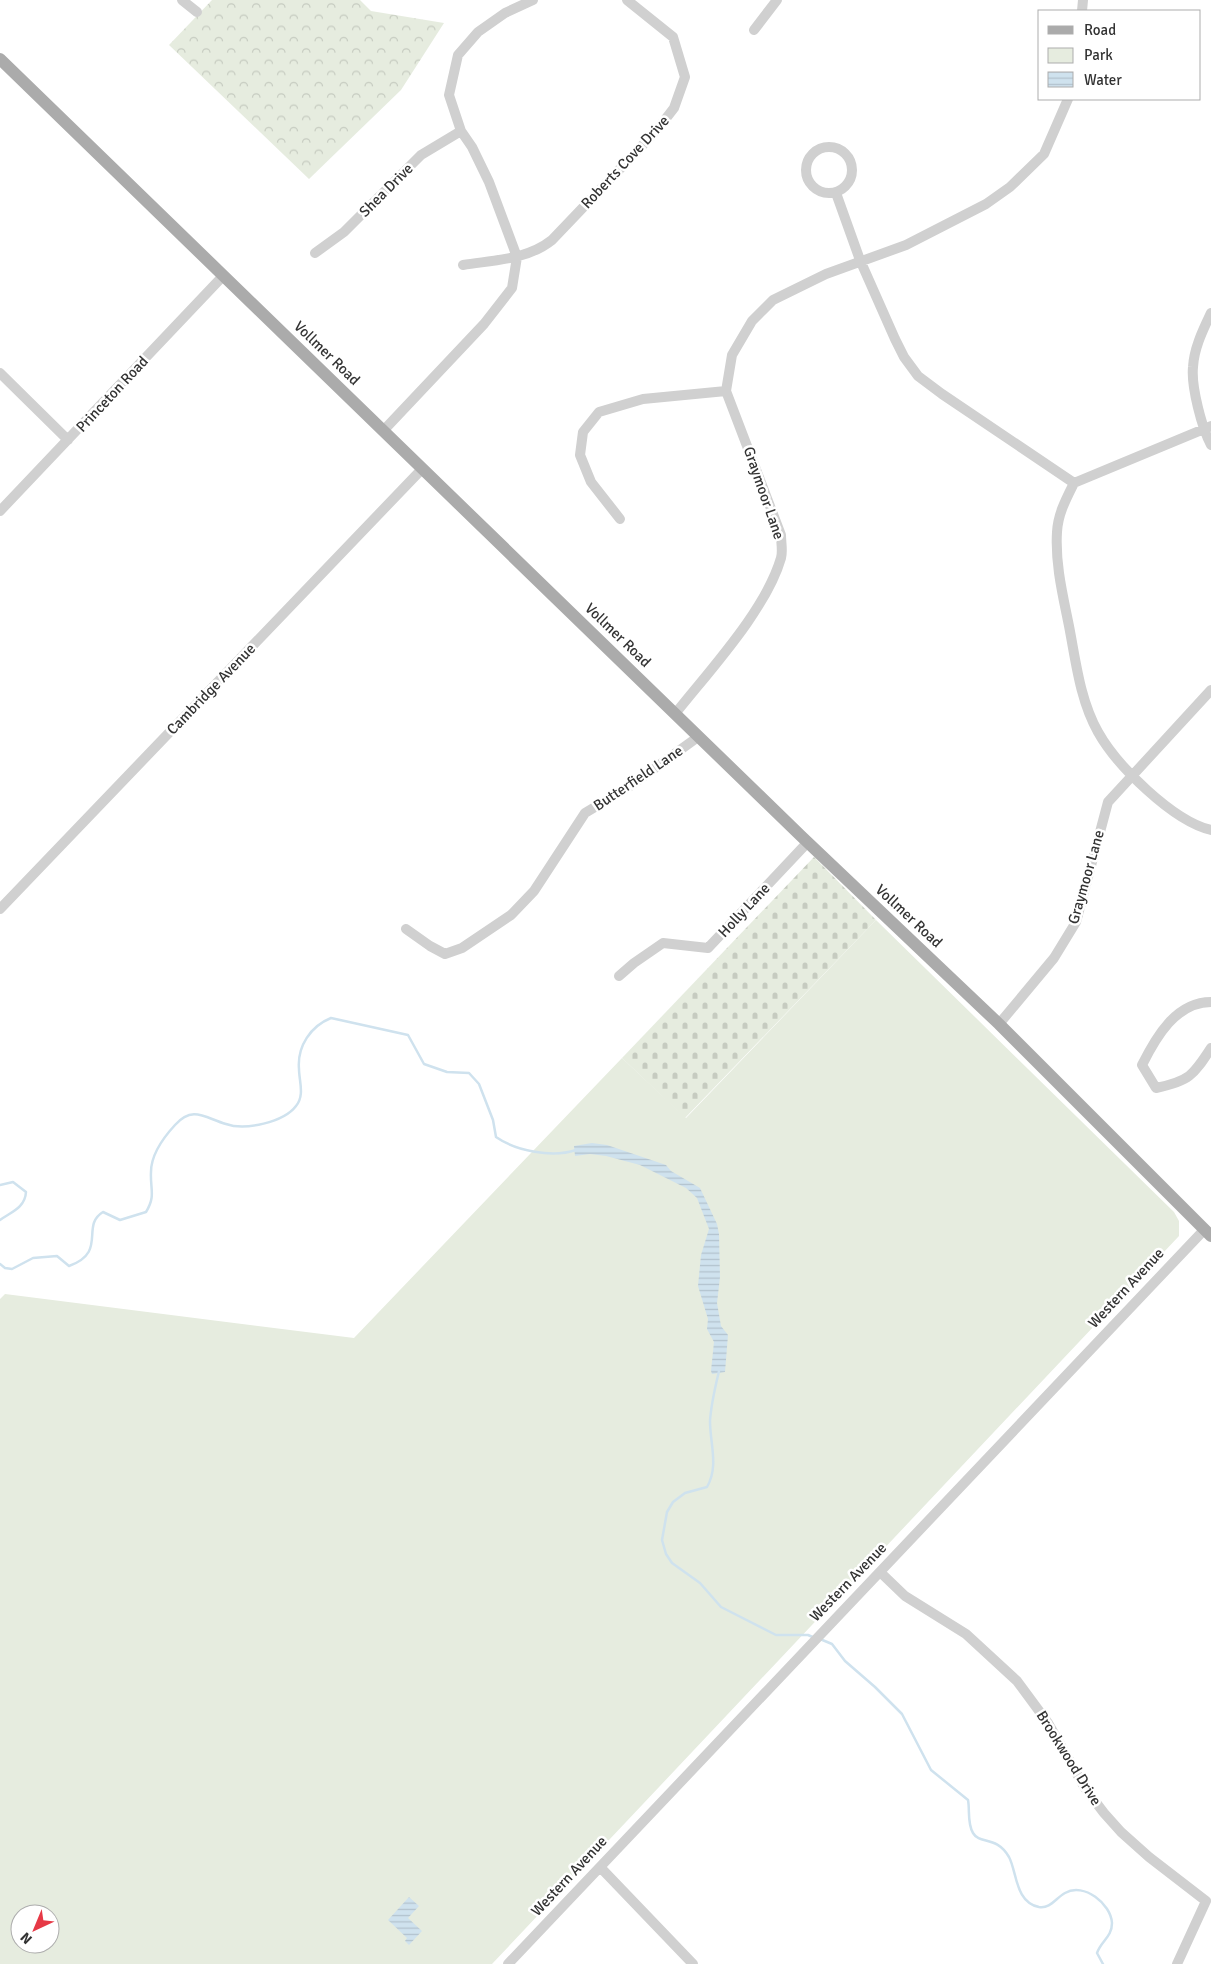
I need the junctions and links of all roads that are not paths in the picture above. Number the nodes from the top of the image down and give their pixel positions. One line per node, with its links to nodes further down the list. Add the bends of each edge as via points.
1 (182, 0): 5 (street)
2 (532, 0): 9 (street, via 505,13 478,32 458,55 450,95)
3 (627, 0): 12 (street, Roberts Cove Drive, via 673,37 685,77 674,108 552,240 539,251)
4 (777, 0): 6 (street)
5 (197, 12)
6 (754, 30)
7 (0, 59): 15 (main road, Vollmer Road)
8 (1068, 100): 13 (street, via 1044,154 1010,187 986,204 906,245)
9 (460, 131): 11 (street, Shea Drive, via 421,155 344,232); 12 (street, via 472,147 489,182)
10 (836, 192): 10 (street, via 813,187 806,173 809,157 822,147 843,151 852,163 851,178); 13 (street)
11 (315, 253)
12 (517, 256): 14 (street, Roberts Cove Drive); 20 (street, via 512,288)
13 (860, 260): 18 (street, via 773,300 752,321 732,355); 24 (street, via 895,339 918,376)
14 (463, 265)
15 (224, 276): 20 (main road, Vollmer Road); 21 (street, Princeton Road)
16 (1211, 313): 19 (street, via 1199,340 1193,368)
17 (0, 374): 21 (street)
18 (726, 391): 26 (street, via 643,399 599,412 583,432 580,455 591,482); 28 (street, Graymoor Lane, via 782,535 781,556 760,604)
19 (1207, 428): 22 (street); 24 (street)
20 (383, 431): 23 (main road, Vollmer Road)
21 (68, 440): 25 (street, Princeton Road)
22 (1211, 445)
23 (422, 469): 28 (main road, Vollmer Road); 33 (street, Cambridge Avenue)
24 (1074, 482): 30 (street, via 1062,507 1057,532 1057,562 1082,693 1098,732)
25 (0, 511)
26 (620, 518)
27 (1211, 690): 30 (street, Graymoor Lane)
28 (675, 714): 29 (main road, Vollmer Road)
29 (698, 737): 32 (main road, Vollmer Road); 34 (street, Butterfield Lane, via 630,786 585,813 534,892 511,915 462,948 446,954)
30 (1132, 776): 31 (street, via 1172,811 1201,828); 37 (street, Graymoor Lane, via 1108,802 1076,922 1034,985)
31 (1211, 830)
32 (807, 843): 35 (street, Holly Lane, via 708,948 663,944); 37 (main road, Vollmer Road)
33 (0, 909)
34 (406, 929)
35 (619, 976)
36 (1211, 1002): 38 (street, via 1198,1002 1185,1008 1156,1036 1142,1065 1156,1088 1181,1082 1198,1068)
37 (999, 1024): 39 (main road, Vollmer Road)
38 (1211, 1048)
39 (1209, 1229): 40 (street, Western Avenue)
40 (880, 1572): 41 (street, Western Avenue); 44 (street, Brookwood Drive, via 905,1596 966,1634 1011,1674 1034,1702 1104,1813 1149,1857 1206,1901)
41 (600, 1866): 42 (street, Western Avenue); 43 (street)
42 (508, 1964)
43 (693, 1964)
44 (1177, 1964)

